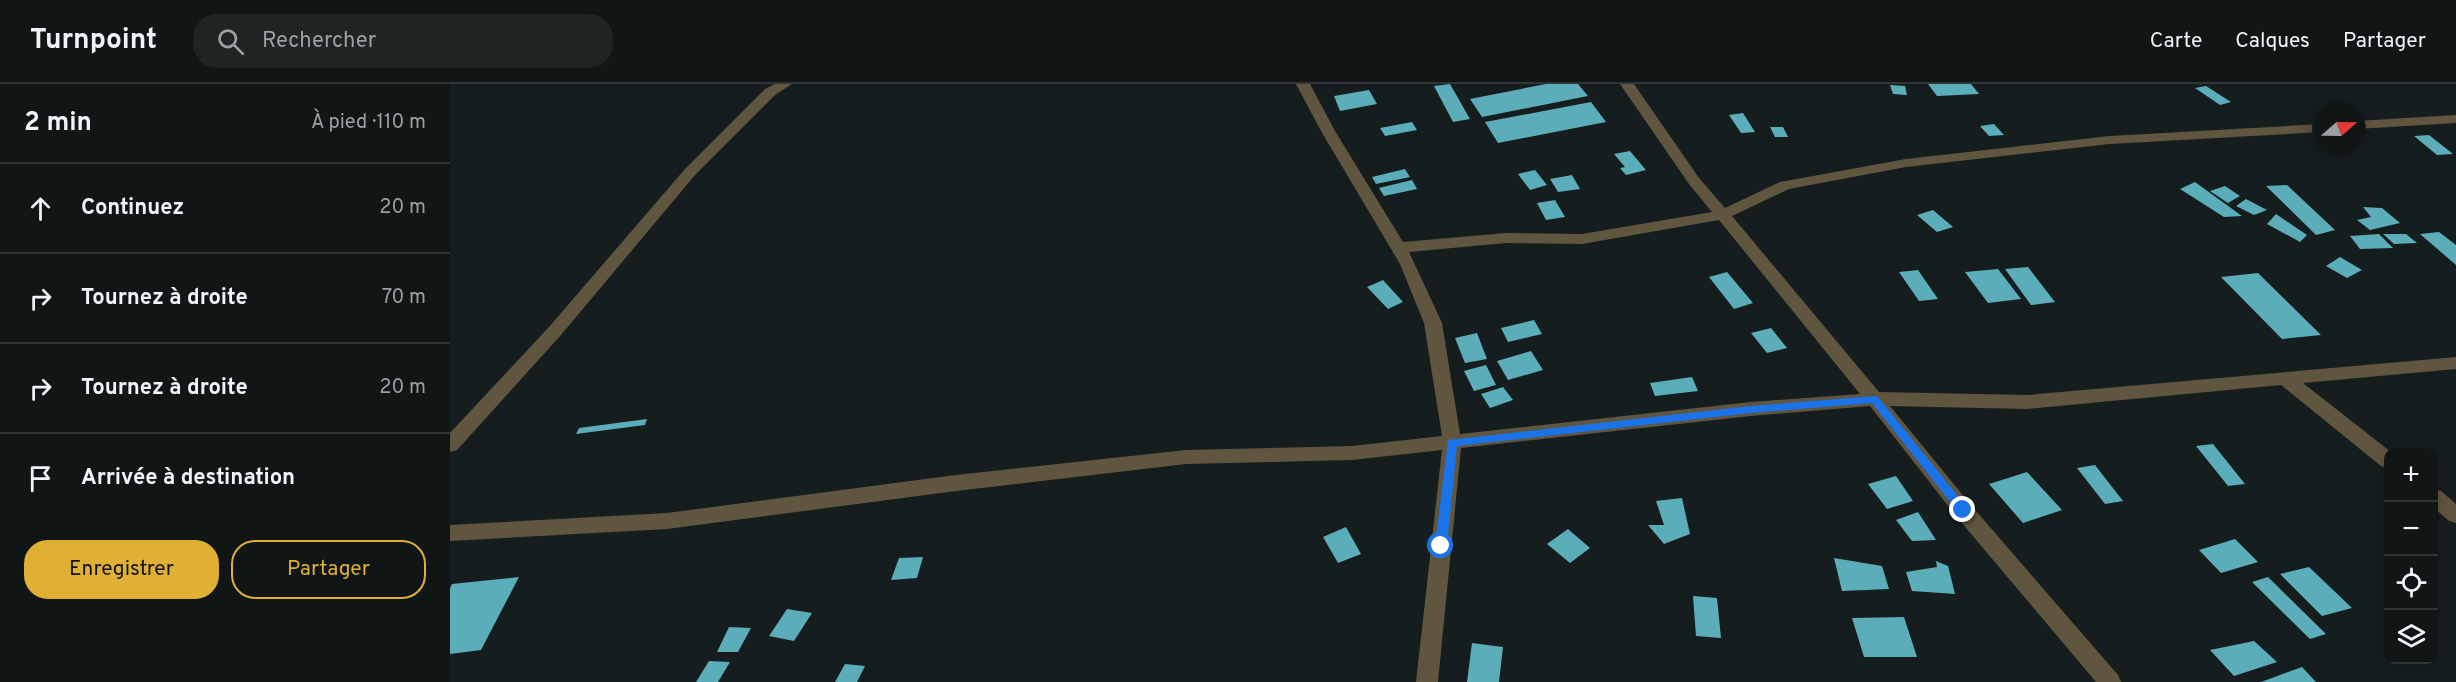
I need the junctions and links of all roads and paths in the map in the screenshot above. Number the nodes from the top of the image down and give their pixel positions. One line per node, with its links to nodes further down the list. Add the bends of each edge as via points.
1 (785, 84): 13 (street, via 770,92 690,172 555,332)
2 (1303, 84): 8 (street)
3 (1627, 84): 7 (street, via 1694,181)
4 (2456, 119): 5 (street)
5 (2366, 124)
6 (2312, 129): 7 (street, via 2110,140 1905,163 1785,185)
7 (1723, 215): 8 (street, via 1582,239 1506,238); 11 (street)
8 (1398, 248): 12 (street, via 1433,323)
9 (2456, 363): 10 (street)
10 (2285, 378): 11 (street, via 2026,402); 14 (street)
11 (1875, 399): 12 (street); 19 (street, via 1963,510)
12 (1452, 442): 17 (street, via 1352,453 1186,457 667,521); 18 (street)
13 (450, 445)
14 (2384, 458)
15 (2438, 501): 16 (street)
16 (2456, 515)
17 (450, 533)
18 (1427, 682)
19 (2110, 682)

